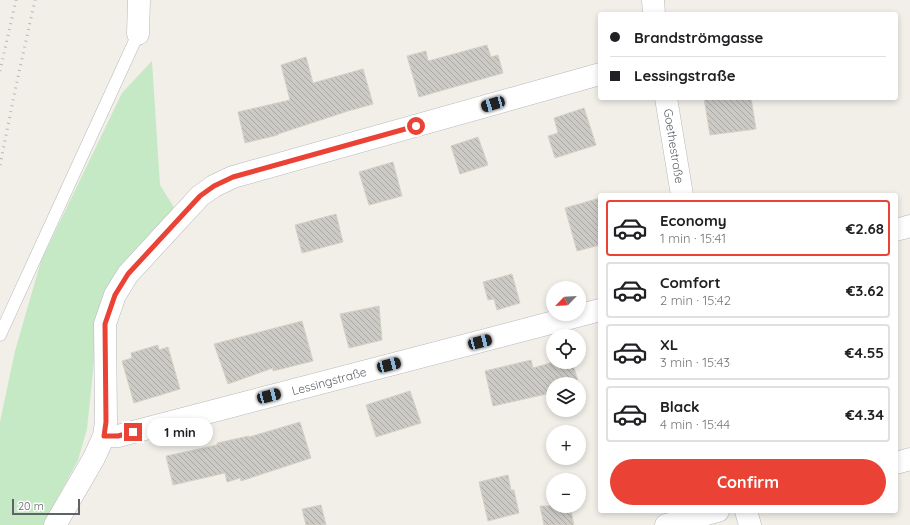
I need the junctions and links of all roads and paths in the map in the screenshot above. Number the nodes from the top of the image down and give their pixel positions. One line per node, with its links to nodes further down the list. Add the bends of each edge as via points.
1 (139, 0): 4 (street)
2 (652, 0): 3 (street)
3 (654, 12)
4 (138, 34): 11 (lane)
5 (598, 75): 12 (street, via 233,177 200,196 128,274 115,295 105,324)
6 (666, 100): 7 (street, Goethestraße)
7 (682, 193)
8 (910, 226): 9 (street)
9 (898, 229)
10 (598, 311): 12 (street, Lessingstraße, via 118,436)
11 (0, 335)
12 (104, 436): 17 (street)
13 (910, 459): 14 (street)
14 (898, 462)
15 (711, 513): 18 (street)
16 (747, 513): 19 (street)
17 (55, 525)
18 (666, 525)
19 (750, 525)

